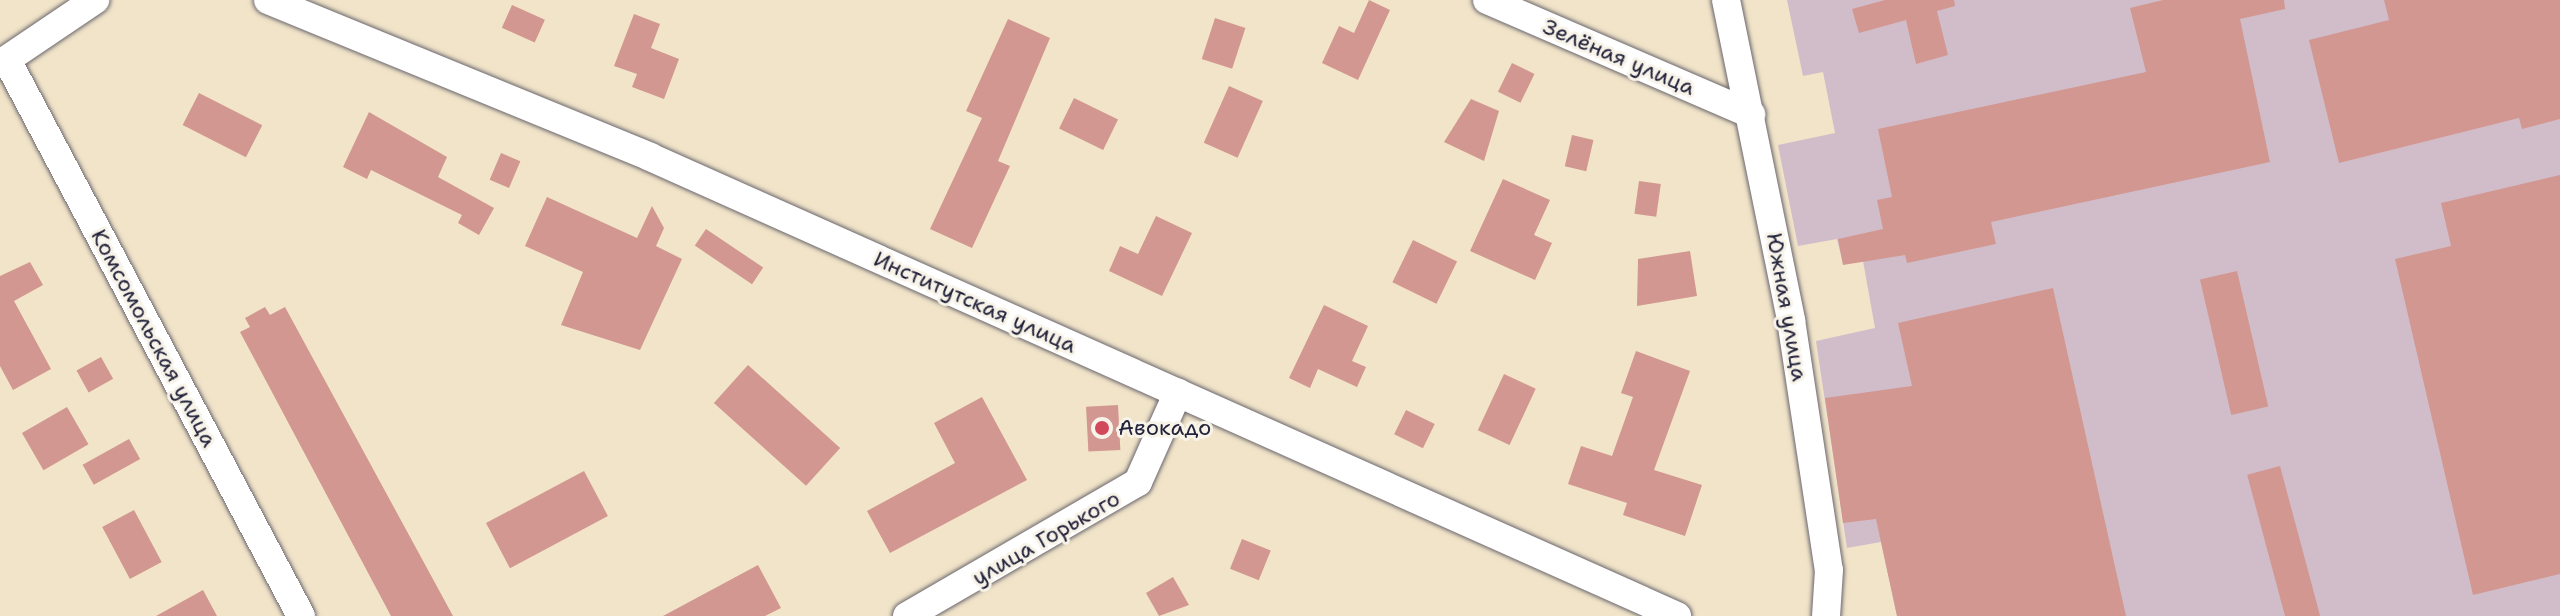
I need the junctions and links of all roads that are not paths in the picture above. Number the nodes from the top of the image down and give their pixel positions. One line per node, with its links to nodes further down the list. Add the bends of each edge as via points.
1 (95, 0): 5 (street)
2 (268, 0): 7 (street, Институтская улица, via 650,157)
3 (1487, 0): 6 (street, Зелёная улица)
4 (1726, 0): 6 (street, Южная улица)
5 (4, 62): 8 (street, Комсомольская улица)
6 (1751, 114): 11 (street, Южная улица, via 1824,539)
7 (1178, 392): 9 (street, улица Горького, via 1138,482); 10 (street, Институтская улица)
8 (301, 616)
9 (907, 616)
10 (1677, 616)
11 (1826, 616)

